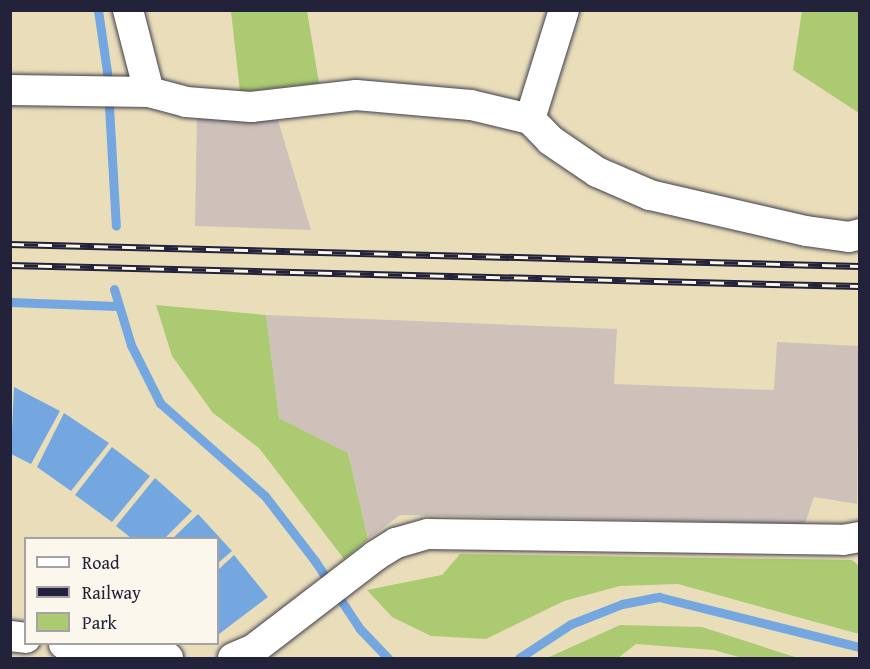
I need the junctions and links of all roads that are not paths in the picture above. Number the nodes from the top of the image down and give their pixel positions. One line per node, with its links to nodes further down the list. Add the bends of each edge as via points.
1 (128, 10): 4 (street)
2 (564, 10): 5 (street)
3 (10, 90): 4 (street)
4 (141, 93): 5 (street, via 186,102 251,107 356,95 408,97 471,105)
5 (530, 119): 6 (street, via 550,140 597,172 650,195 806,231 849,237)
6 (860, 234)
7 (860, 537): 10 (street, via 843,540 428,534 396,543 375,556 254,649)
8 (71, 645): 9 (street)
9 (168, 658)
10 (232, 658)

